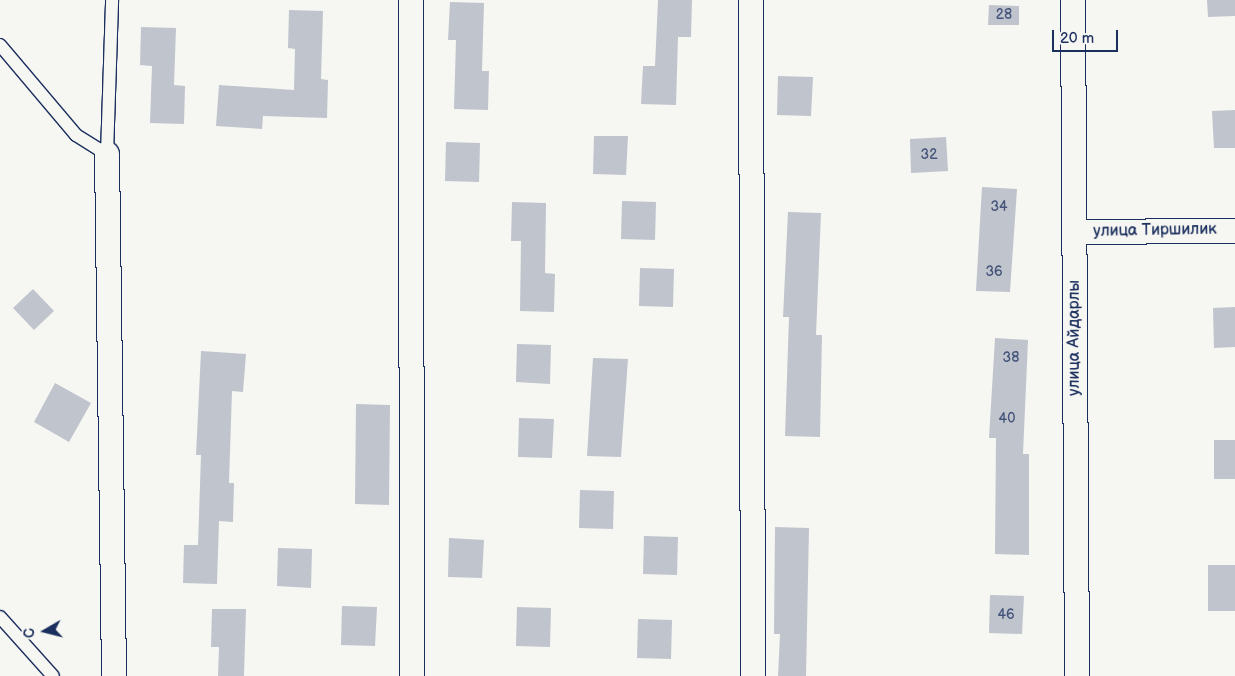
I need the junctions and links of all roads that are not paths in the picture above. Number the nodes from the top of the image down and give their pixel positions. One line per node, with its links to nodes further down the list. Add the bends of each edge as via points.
1 (112, 0): 6 (lane)
2 (410, 0): 12 (street)
3 (751, 0): 13 (street)
4 (1073, 0): 8 (street, улица Айдарлы)
5 (0, 45): 6 (lane, via 76,135)
6 (107, 154): 11 (street)
7 (1235, 230): 8 (street, улица Тиршилик)
8 (1075, 232): 14 (street, улица Айдарлы)
9 (0, 617): 10 (lane)
10 (53, 676)
11 (114, 676)
12 (412, 676)
13 (753, 676)
14 (1077, 676)

